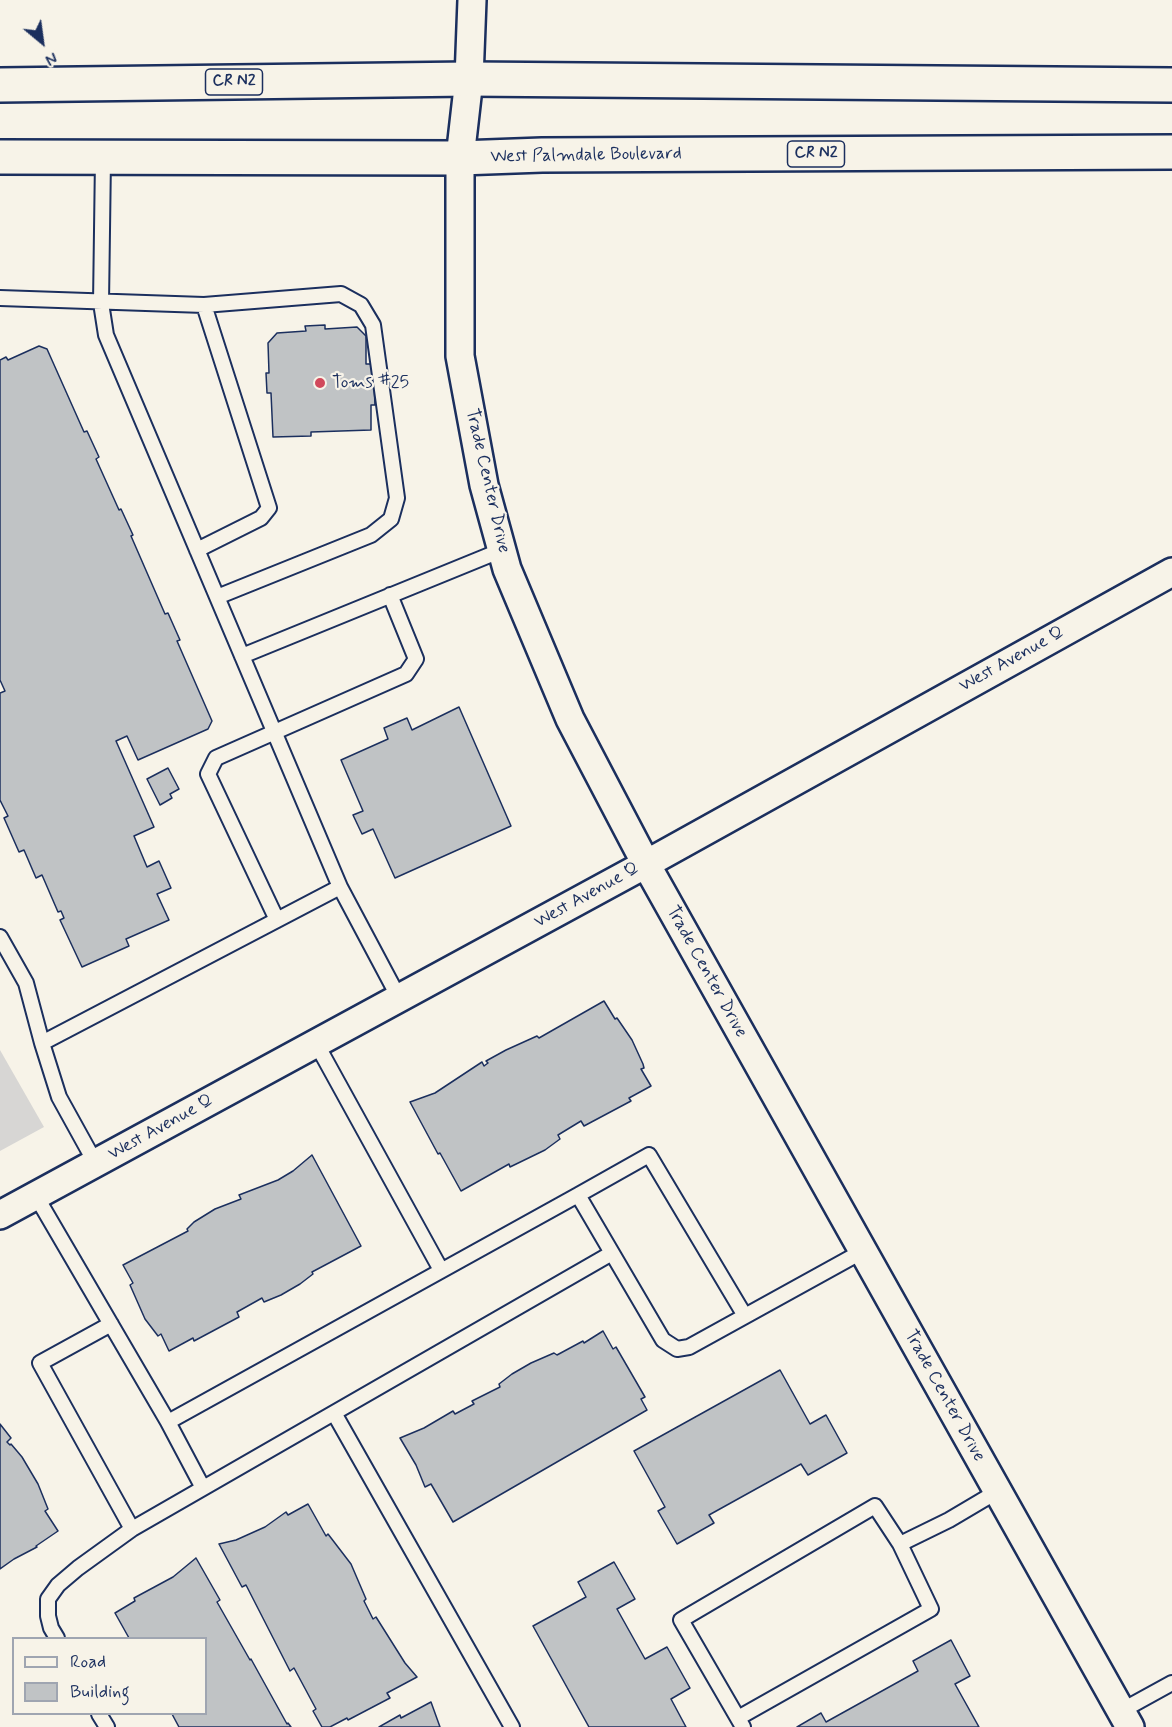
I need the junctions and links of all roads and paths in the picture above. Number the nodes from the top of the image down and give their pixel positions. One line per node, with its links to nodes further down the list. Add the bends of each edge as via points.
1 (472, 0): 2 (street, Trade Center Drive)
2 (469, 78): 3 (main road, CR N2); 4 (main road, CR N2); 8 (street, Trade Center Drive)
3 (0, 85)
4 (1172, 85)
5 (1172, 152): 8 (main road, West Palmdale Boulevard / CR N2)
6 (0, 157): 7 (main road, West Palmdale Boulevard / CR N2)
7 (103, 158): 8 (main road, West Palmdale Boulevard / CR N2); 10 (lane)
8 (460, 158): 13 (street, Trade Center Drive, via 460,356 484,485)
9 (0, 298): 10 (lane)
10 (101, 303): 11 (lane); 12 (lane, via 106,335)
11 (204, 305): 12 (lane, via 268,508 261,518); 16 (lane, via 341,294 361,306 373,325 397,498 391,519 371,535)
12 (197, 550): 16 (lane)
13 (502, 550): 15 (lane); 19 (street, Trade Center Drive, via 570,719)
14 (1172, 572): 19 (street, West Avenue Q)
15 (390, 595): 17 (lane); 18 (lane, via 416,659 406,674)
16 (217, 597): 17 (lane)
17 (242, 656): 18 (lane)
18 (274, 732): 20 (lane); 21 (lane, via 216,758 208,774)
19 (646, 864): 23 (street, West Avenue Q); 30 (street, Trade Center Drive)
20 (340, 887): 21 (lane); 23 (lane)
21 (277, 920): 24 (lane)
22 (0, 937): 24 (lane, via 26,983)
23 (399, 998): 25 (street, West Avenue Q)
24 (42, 1043): 26 (lane, via 59,1097)
25 (316, 1043): 26 (street, West Avenue Q); 32 (lane)
26 (96, 1164): 28 (street, West Avenue Q)
27 (578, 1195): 31 (lane); 32 (lane); 33 (lane, via 649,1155)
28 (36, 1196): 29 (street, West Avenue Q); 34 (lane)
29 (0, 1215)
30 (863, 1251): 33 (lane); 38 (street, Trade Center Drive)
31 (612, 1253): 33 (lane, via 663,1340 677,1349 689,1347); 35 (lane)
32 (441, 1270): 36 (lane)
33 (745, 1316)
34 (111, 1324): 36 (lane); 39 (lane, via 40,1364)
35 (334, 1413): 37 (lane); 45 (lane)
36 (168, 1422): 37 (lane)
37 (203, 1488): 39 (lane)
38 (998, 1491): 40 (lane); 43 (street, Trade Center Drive)
39 (132, 1529): 41 (lane, via 72,1573 48,1599 48,1616)
40 (900, 1544): 44 (lane, via 931,1609); 44 (lane, via 875,1506 681,1620)
41 (57, 1637)
42 (1172, 1683): 43 (lane)
43 (1126, 1719)
44 (741, 1722)
45 (512, 1727)

